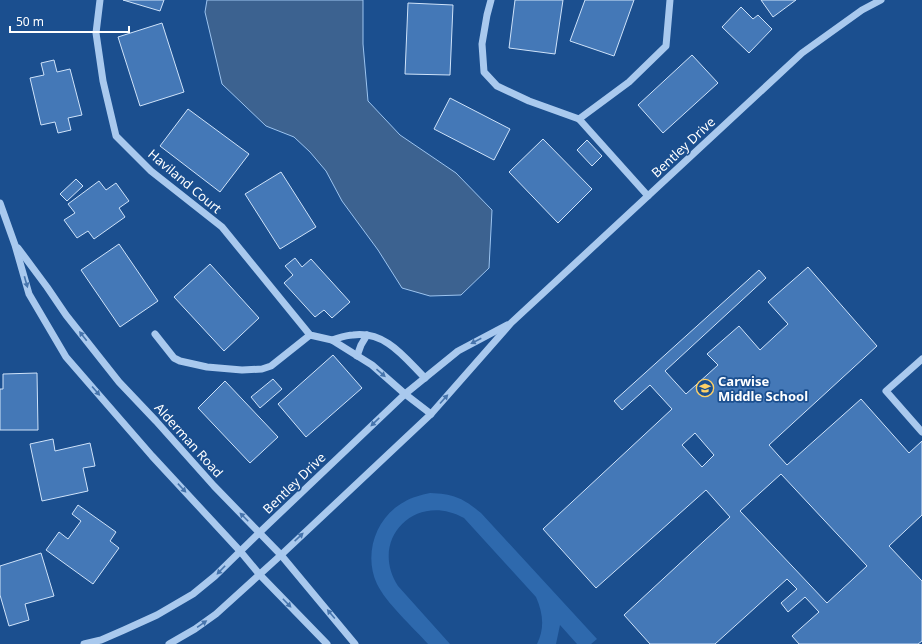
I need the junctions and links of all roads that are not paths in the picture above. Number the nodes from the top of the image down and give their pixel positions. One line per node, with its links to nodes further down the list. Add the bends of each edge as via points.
1 (100, 0): 11 (street, Haviland Court, via 96,33 103,81 116,136 151,171 222,227)
2 (491, 0): 5 (street, via 482,44 484,72 496,86)
3 (670, 0): 5 (street, via 666,46 629,82)
4 (881, 0): 6 (street, Bentley Drive, via 862,10 802,52)
5 (579, 119): 6 (street)
6 (648, 196): 9 (street, Bentley Drive)
7 (0, 203): 8 (street, Alderman Road)
8 (15, 245): 20 (street, Alderman Road, one-way to 8, via 214,486 120,382); 21 (street, Alderman Road, one-way to 21, via 29,294 66,357 152,456)
9 (511, 324): 16 (street, Bentley Drive, one-way to 16, via 458,351); 18 (street, Bentley Drive, one-way to 9)
10 (155, 334): 11 (street, via 174,358 180,361 212,368 242,370 271,366)
11 (310, 334): 13 (street)
12 (367, 335): 13 (street, via 353,334); 14 (street); 16 (street, via 373,335 391,344)
13 (332, 340): 14 (street)
14 (357, 356): 17 (street, one-way to 17, via 372,365)
15 (921, 363): 19 (street, via 886,392)
16 (425, 378): 17 (street, Bentley Drive)
17 (405, 394): 18 (street); 20 (street, Bentley Drive, one-way to 20)
18 (431, 414): 22 (street, Bentley Drive, one-way to 18)
19 (922, 432)
20 (260, 532): 21 (street, Bentley Drive); 22 (street, Alderman Road)
21 (240, 551): 23 (street, Alderman Road); 24 (street, Bentley Drive, one-way to 24, via 193,594 157,615 101,640)
22 (281, 555): 23 (street, Bentley Drive); 27 (street, Alderman Road, one-way to 22)
23 (260, 575): 25 (street, Bentley Drive, one-way to 23, via 216,614); 26 (street, Alderman Road, one-way to 26)
24 (84, 644)
25 (169, 644)
26 (327, 644)
27 (356, 644)

